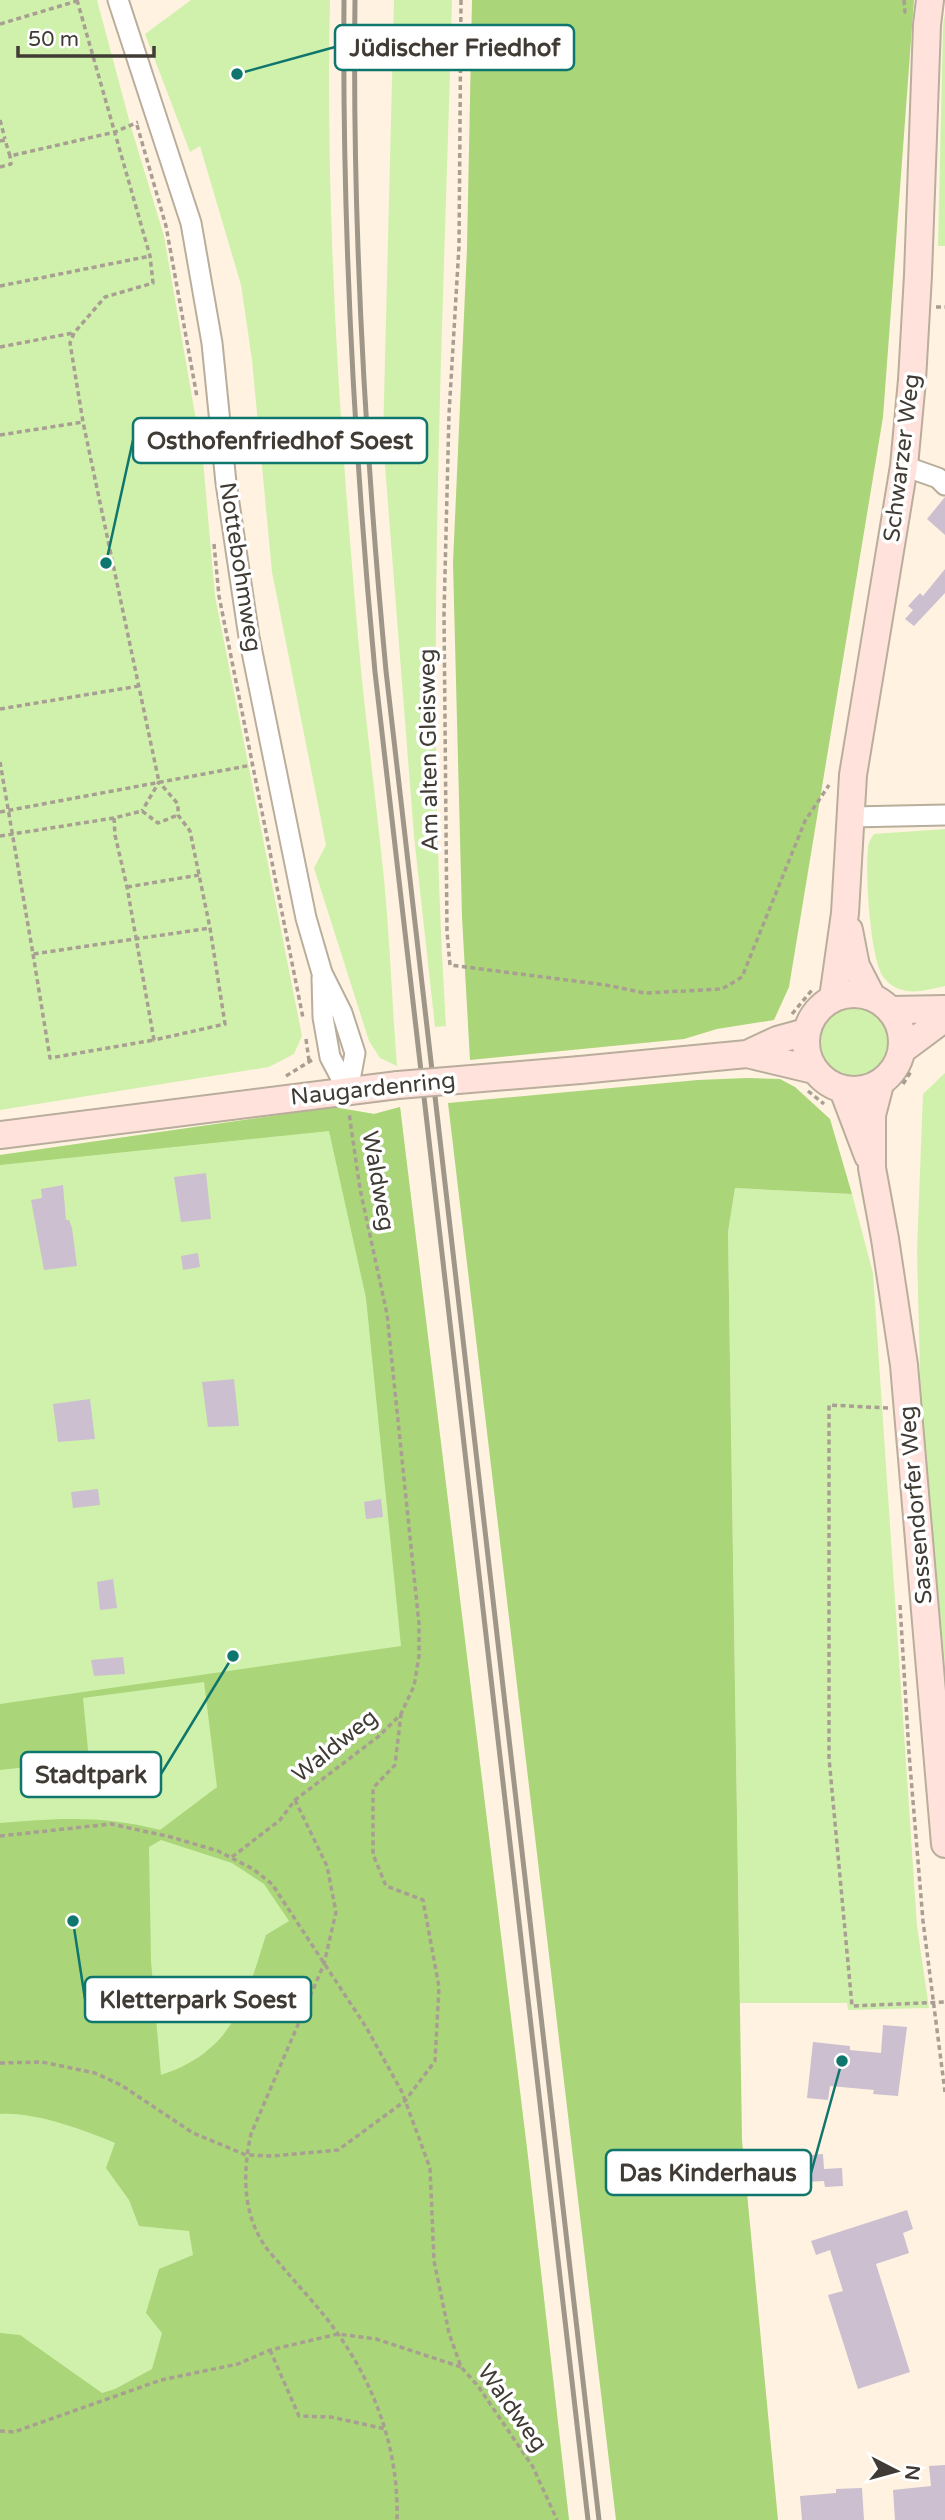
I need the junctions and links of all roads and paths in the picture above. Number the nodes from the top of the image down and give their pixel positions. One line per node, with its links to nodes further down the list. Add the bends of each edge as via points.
1 (77, 0): 5 (path); 7 (path)
2 (118, 0): 23 (street, Nottebohmweg, via 191,223 212,344 226,483 249,637)
3 (461, 0): 24 (path, Am alten Gleisweg, via 458,246 444,614 450,965 645,993 722,989 742,977 805,821 831,783)
4 (930, 0): 18 (street, Schwarzer Weg, via 914,355)
5 (0, 24)
6 (0, 120): 8 (path)
7 (115, 132): 9 (path); 11 (path); 15 (path, via 137,123 166,226)
8 (2, 140): 9 (path)
9 (10, 156): 10 (path, via 11,164)
10 (0, 167)
11 (150, 256): 12 (path); 13 (path, via 153,283 106,297)
12 (0, 286)
13 (74, 333): 14 (path); 16 (path, via 70,343)
14 (0, 347)
15 (197, 398)
16 (83, 422): 17 (path); 20 (path)
17 (0, 435)
18 (904, 466): 19 (street); 24 (street, Schwarzer Weg)
19 (945, 485)
20 (139, 686): 21 (path); 26 (path)
21 (0, 709)
22 (0, 762): 25 (path)
23 (274, 762): 26 (path); 53 (street, Nottebohmweg, via 322,973 355,1053)
24 (853, 775): 32 (street, Schwarzer Weg)
25 (2, 781): 27 (path)
26 (159, 782): 27 (path); 29 (path); 31 (path, via 177,804)
27 (8, 810): 28 (path); 34 (path)
28 (0, 811)
29 (142, 811): 31 (path, via 158,823); 33 (path)
30 (945, 815): 32 (street)
31 (178, 816): 36 (path, via 190,831)
32 (851, 817): 38 (street, Schwarzer Weg)
33 (114, 818): 34 (path); 37 (path)
34 (13, 833): 35 (path); 41 (path)
35 (0, 836)
36 (199, 875): 37 (path); 39 (path)
37 (127, 887): 40 (path)
38 (845, 913): 42 (street, Schwarzer Weg); 43 (street, Schwarzer Weg, via 856,966)
39 (210, 928): 40 (path); 47 (path, via 225,1024)
40 (134, 940): 41 (path); 47 (path)
41 (33, 954): 47 (path, via 50,1058)
42 (833, 998): 43 (street, via 853,993); 46 (street, via 821,1006)
43 (882, 1003): 44 (street); 48 (street, via 901,1029)
44 (945, 1009)
45 (945, 1018): 48 (street)
46 (806, 1032): 49 (street, Naugardenring); 50 (street, via 806,1052)
47 (154, 1040)
48 (902, 1050): 51 (street, via 894,1069)
49 (747, 1054): 50 (street, Naugardenring); 53 (street, Naugardenring, bridge, via 398,1085)
50 (814, 1070): 52 (street)
51 (880, 1084): 52 (street); 55 (street, Sassendorfer Weg, via 872,1115)
52 (843, 1090): 55 (street, Sassendorfer Weg)
53 (348, 1100): 54 (street, Naugardenring); 57 (path, Waldweg, via 360,1189 387,1314 419,1625 414,1686)
54 (0, 1135)
55 (872, 1168): 56 (street, Sassendorfer Weg)
56 (907, 1408): 60 (street, Sassendorfer Weg); 63 (path, via 829,1405 829,1758 852,2006)
57 (401, 1714): 58 (path, Waldweg); 65 (path, via 395,1765 373,1787 373,1854 386,1886 423,1900 439,1987 435,2062)
58 (295, 1800): 61 (path, via 280,1819); 62 (path, Waldweg, via 327,1866 336,1912)
59 (0, 1836): 61 (path, via 111,1824)
60 (945, 1844)
61 (232, 1857): 62 (path, via 272,1884)
62 (324, 1964): 65 (path, Waldweg, via 366,2027); 66 (path, via 266,2095)
63 (945, 2002)
64 (0, 2063): 66 (path, via 42,2062 95,2073 193,2133)
65 (405, 2101): 66 (path, via 338,2150); 69 (path, Waldweg, via 430,2168 434,2261)
66 (246, 2155): 67 (path, via 244,2186 262,2243)
67 (338, 2334): 68 (path); 69 (path, via 376,2339); 70 (path, via 371,2389)
68 (270, 2350): 70 (path, via 299,2416 331,2417); 71 (path, via 238,2364 160,2381 14,2432)
69 (461, 2367): 73 (path, Waldweg, via 533,2466)
70 (386, 2429): 72 (path, via 398,2490)
71 (0, 2431)
72 (397, 2520)
73 (557, 2520)

